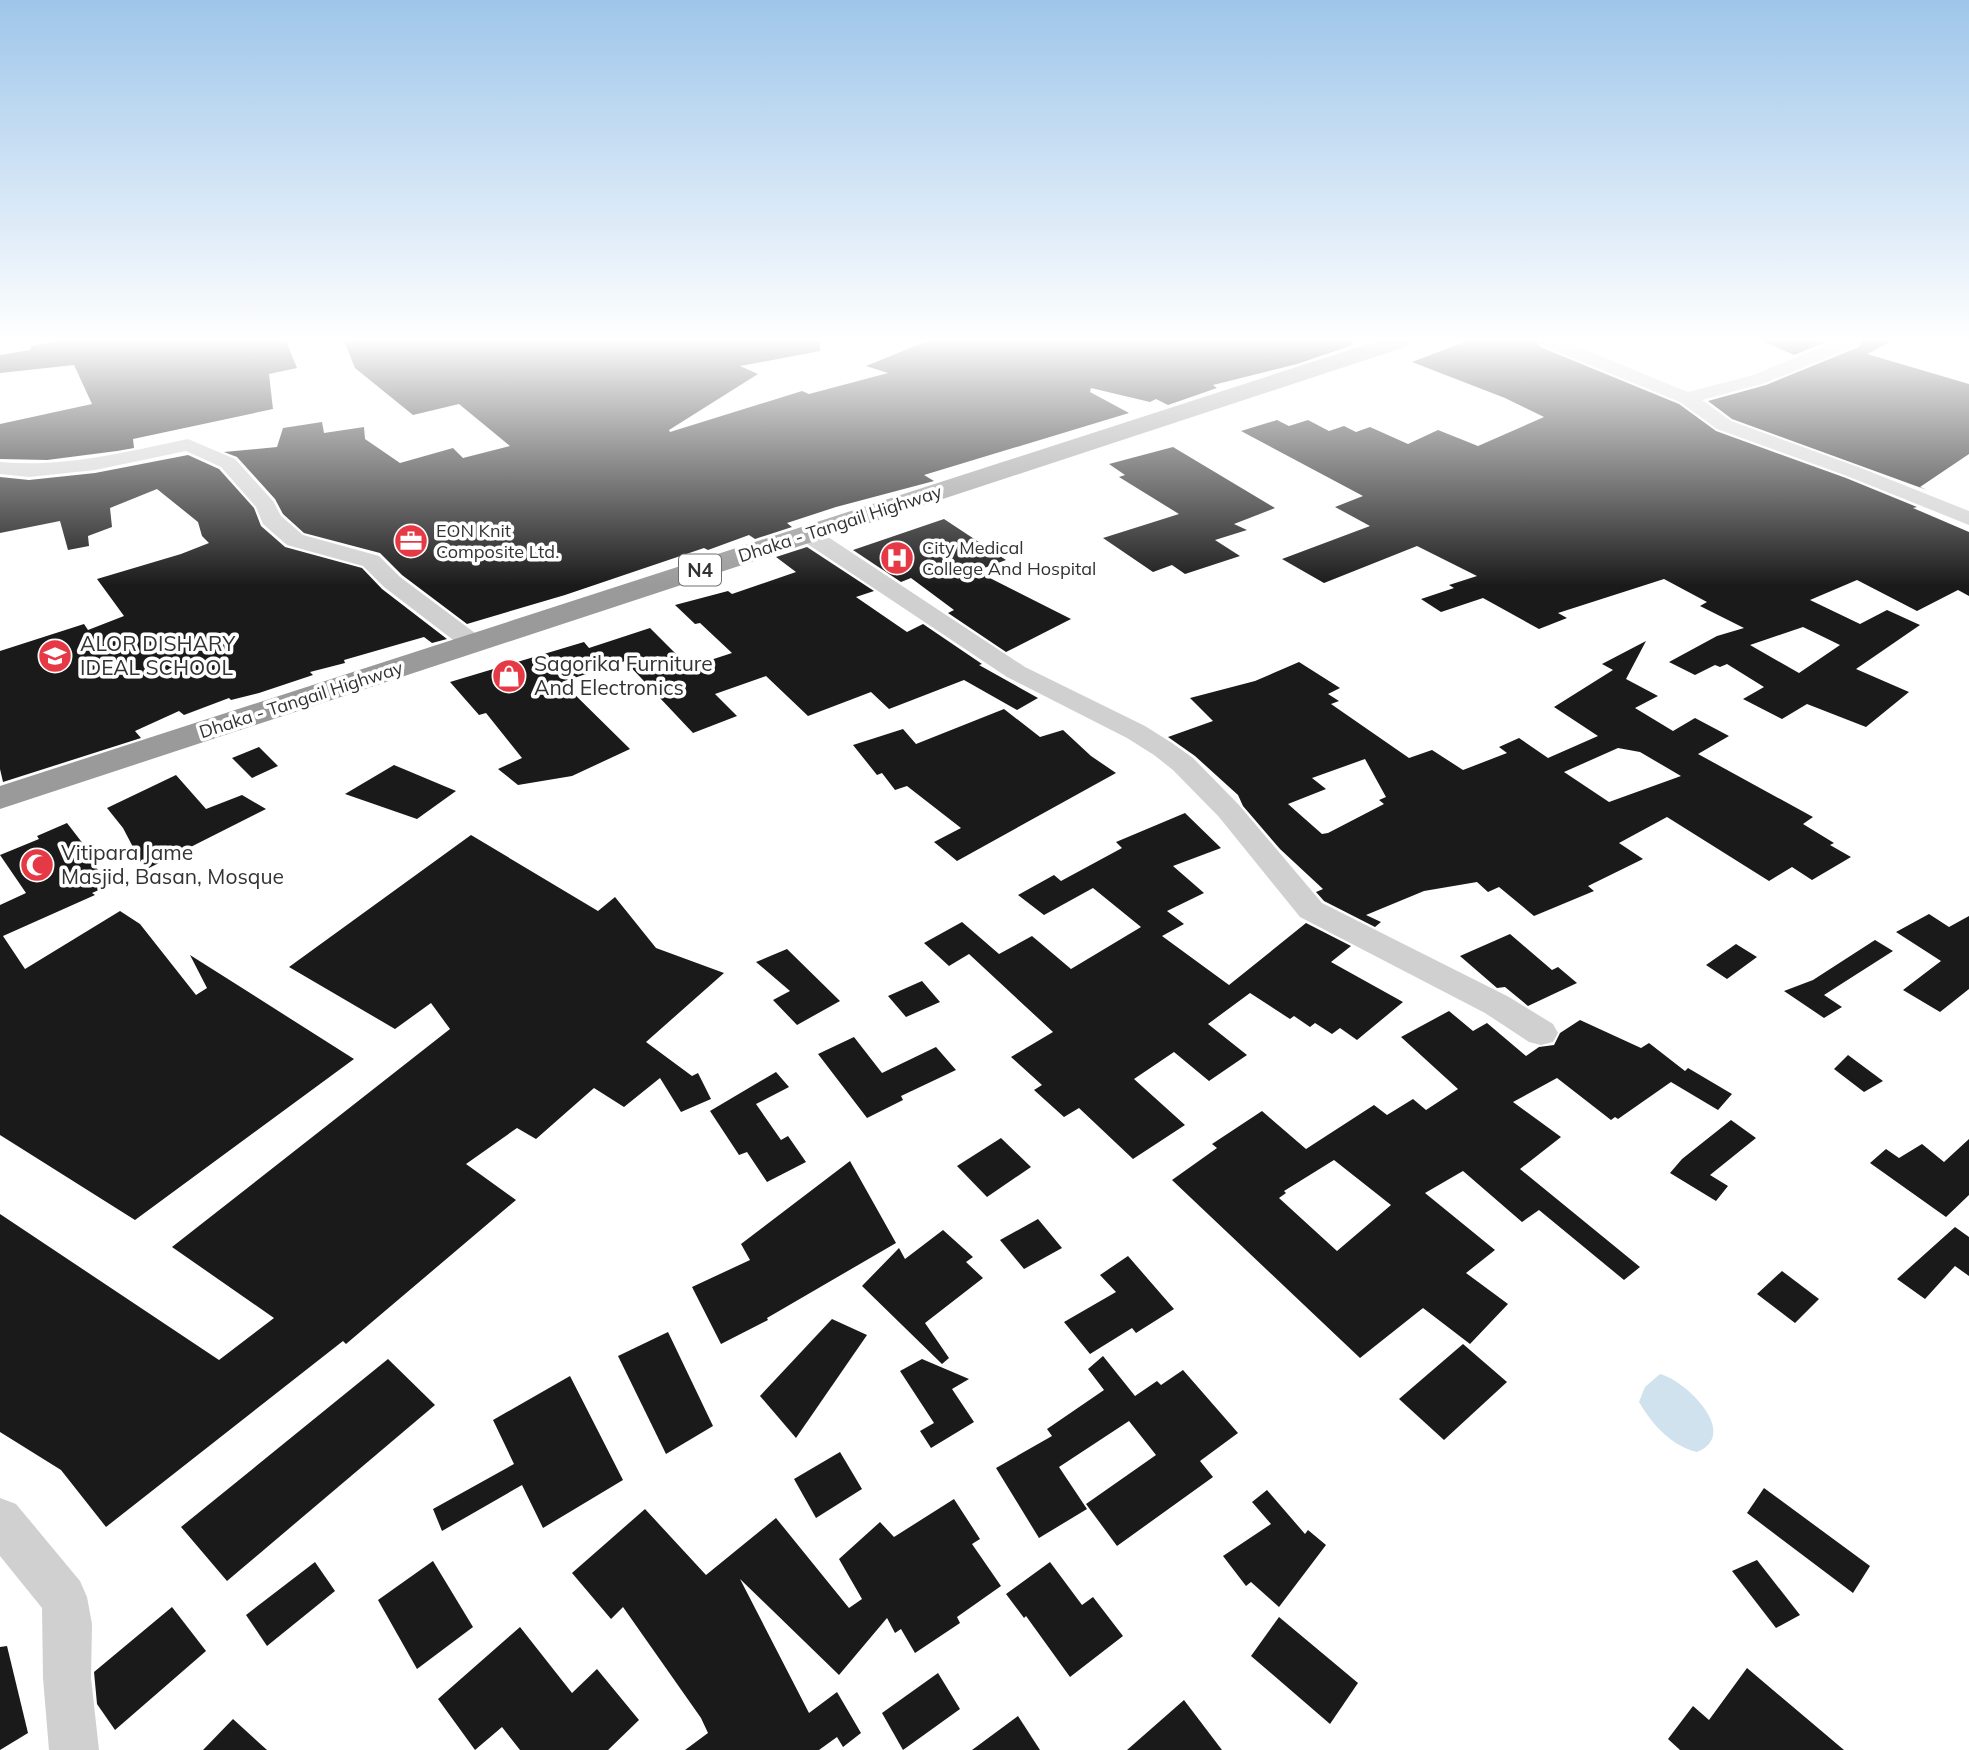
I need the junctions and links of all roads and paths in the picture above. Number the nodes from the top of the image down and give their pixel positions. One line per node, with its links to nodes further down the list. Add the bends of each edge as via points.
1 (1149, 423): 5 (highway, Dhaka - Tangail Highway / N4)
2 (1721, 423): 4 (street)
3 (0, 467): 6 (street, via 29,471 95,464 188,445 228,463 266,505 271,519 295,540 371,561)
4 (1969, 519)
5 (808, 534): 6 (highway, Dhaka - Tangail Highway / N4); 8 (street, via 1016,672 1163,749 1229,811 1311,910 1497,1005)
6 (474, 643): 7 (highway, Dhaka - Tangail Highway / N4)
7 (0, 798)
8 (1541, 1033)
9 (0, 1520): 10 (street, via 64,1597)
10 (74, 1750)

